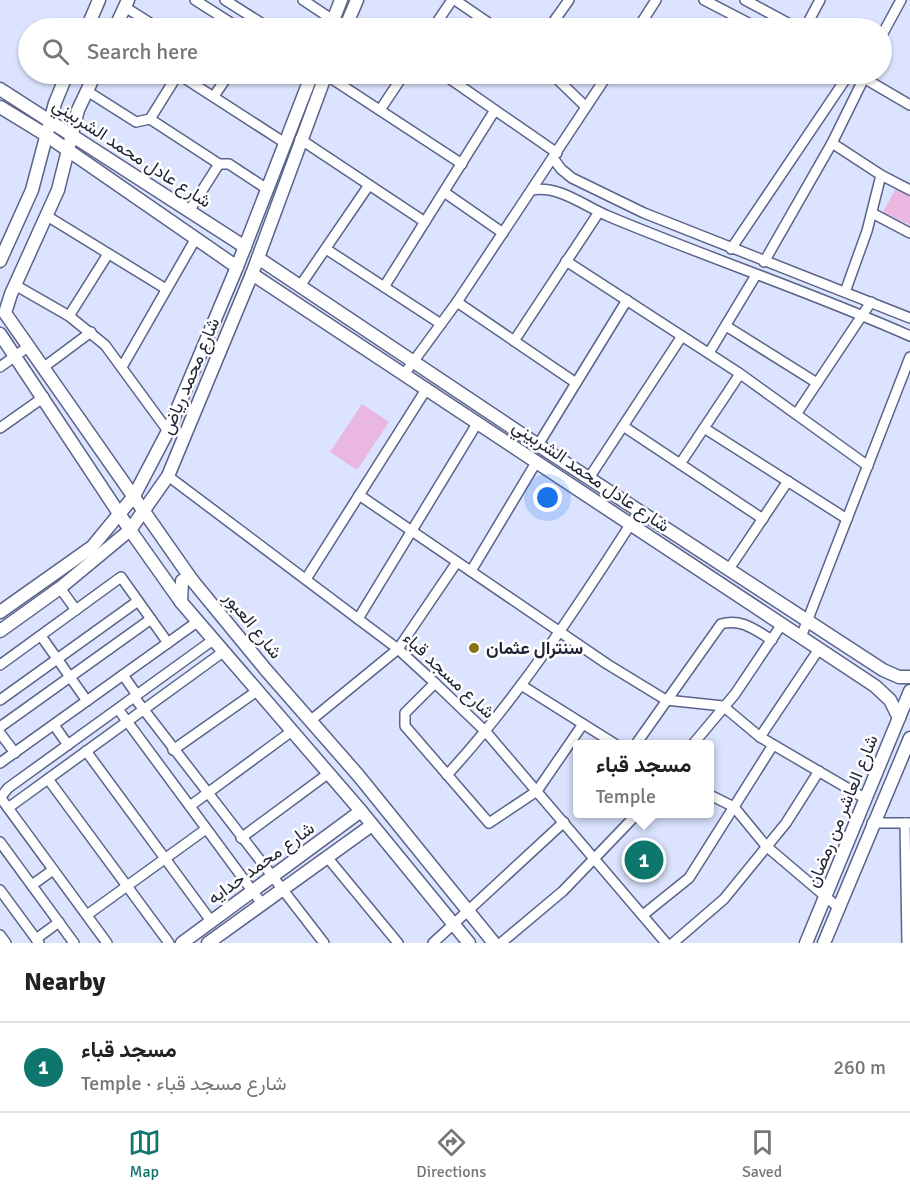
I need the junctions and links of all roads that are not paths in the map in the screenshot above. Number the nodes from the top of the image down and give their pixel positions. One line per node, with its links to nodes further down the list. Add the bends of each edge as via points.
1 (99, 0): 15 (street)
2 (195, 0): 18 (street)
3 (225, 0): 19 (street)
4 (303, 0): 20 (street)
5 (341, 0): 21 (street)
6 (357, 0): 22 (street)
7 (453, 0): 23 (street); 24 (street)
8 (569, 0): 25 (street)
9 (657, 0): 26 (street)
10 (704, 0): 27 (street)
11 (745, 0): 28 (street)
12 (820, 0): 29 (street)
13 (901, 0): 30 (street)
14 (126, 4): 16 (street); 17 (street)
15 (91, 18)
16 (120, 18)
17 (145, 18)
18 (223, 18)
19 (250, 18)
20 (325, 18)
21 (334, 18)
22 (349, 18)
23 (440, 18)
24 (481, 18)
25 (556, 18)
26 (645, 18)
27 (739, 18)
28 (778, 18)
29 (810, 18)
30 (891, 18)
31 (64, 84): 57 (street)
32 (90, 84): 47 (street)
33 (172, 84): 56 (street)
34 (194, 84): 48 (street)
35 (221, 84): 48 (street)
36 (308, 84): 49 (street, شارع محمد رياض)
37 (322, 84): 52 (street, شارع محمد رياض)
38 (341, 84): 54 (street)
39 (397, 84): 54 (street)
40 (457, 84): 55 (street)
41 (562, 84): 53 (street)
42 (601, 84): 53 (street)
43 (842, 84): 84 (street)
44 (858, 84): 63 (street)
45 (876, 84): 50 (street)
46 (0, 89): 57 (street, شارع عادل محمد الشربيني)
47 (87, 91): 56 (street, via 136,122); 59 (street)
48 (213, 96): 62 (street)
49 (301, 102): 52 (street, via 303,108); 58 (street, شارع محمد رياض)
50 (910, 105)
51 (0, 106): 60 (street, شارع عادل محمد الشربيني)
52 (313, 107): 61 (street, شارع محمد رياض)
53 (586, 107): 65 (street)
54 (380, 110): 67 (street)
55 (495, 110): 65 (street); 67 (street)
56 (150, 119): 66 (street)
57 (50, 120): 59 (street, شارع عادل محمد الشربيني); 60 (street)
58 (292, 124): 61 (street, via 301,124); 62 (street, شارع محمد رياض)
59 (71, 134): 64 (street); 74 (street, شارع عادل محمد الشربيني)
60 (46, 135): 64 (street, شارع عادل محمد الشربيني); 87 (street, via 32,190)
61 (302, 135): 69 (street); 86 (street, شارع محمد رياض)
62 (285, 143): 70 (street, شارع محمد رياض)
63 (832, 143): 68 (street); 89 (street)
64 (68, 150): 77 (street); 81 (street, شارع عادل محمد الشربيني)
65 (555, 155): 71 (street); 84 (street, via 566,174 593,189)
66 (219, 164): 70 (street, via 229,164); 74 (street)
67 (462, 164): 73 (street)
68 (881, 175): 72 (street); 76 (street)
69 (369, 185): 78 (street); 83 (street)
70 (267, 189): 82 (street, شارع محمد رياض)
71 (532, 190): 75 (street, via 556,191); 79 (street)
72 (910, 190)
73 (444, 192): 78 (street); 79 (street)
74 (189, 211): 82 (street, شارع عادل محمد الشربيني)
75 (598, 212): 88 (street); 93 (street)
76 (872, 213): 80 (street); 99 (street)
77 (47, 216): 85 (street); 95 (street)
78 (425, 222): 97 (street)
79 (503, 233): 101 (street)
80 (910, 233)
81 (196, 238): 91 (street, شارع عادل محمد الشربيني); 98 (street)
82 (245, 247): 91 (street, شارع محمد رياض)
83 (326, 249): 96 (street); 97 (street)
84 (731, 249): 89 (street)
85 (108, 254): 98 (street); 105 (street)
86 (258, 258): 92 (street, شارع محمد رياض); 96 (street, شارع عادل محمد الشربيني)
87 (0, 261)
88 (566, 261): 100 (street); 113 (street)
89 (764, 262): 90 (street)
90 (774, 266): 94 (street); 99 (street)
91 (237, 267): 133 (street, شارع محمد رياض)
92 (252, 274): 122 (street, شارع عادل محمد الشربيني); 138 (street, شارع محمد رياض)
93 (756, 275): 94 (street); 108 (street)
94 (766, 279): 104 (street)
95 (15, 285): 103 (street); 105 (street)
96 (300, 286): 118 (street, شارع عادل محمد الشربيني)
97 (384, 287): 107 (street)
98 (166, 289): 121 (street)
99 (844, 292): 102 (street)
100 (627, 300): 111 (street); 124 (street)
101 (456, 302): 107 (street); 113 (street)
102 (871, 302): 104 (street); 106 (street)
103 (3, 313): 114 (street, شارع العبور)
104 (862, 315): 112 (street); 125 (street)
105 (69, 316): 109 (street)
106 (910, 318)
107 (441, 324): 118 (street)
108 (726, 326): 115 (street); 125 (street)
109 (91, 332): 120 (street); 121 (street)
110 (0, 334): 116 (street)
111 (682, 336): 115 (street); 130 (street)
112 (910, 336)
113 (514, 341): 124 (street)
114 (29, 346): 116 (street); 120 (street, شارع العبور)
115 (709, 353): 123 (street)
116 (15, 356): 119 (street); 127 (street)
117 (910, 357): 137 (street)
118 (413, 362): 122 (street); 134 (street, شارع عادل محمد الشربيني)
119 (0, 367)
120 (44, 367): 142 (street, شارع العبور)
121 (122, 367): 133 (street)
122 (405, 373): 126 (street, شارع عادل محمد الشربيني)
123 (740, 374): 128 (street); 132 (street)
124 (576, 383): 134 (street)
125 (817, 383): 128 (street)
126 (427, 388): 129 (street, شارع عادل محمد الشربيني); 141 (street)
127 (44, 396): 131 (street); 144 (street)
128 (797, 413): 137 (street)
129 (478, 422): 135 (street, شارع عادل محمد الشربيني); 150 (street)
130 (622, 426): 136 (street); 139 (street)
131 (0, 428)
132 (704, 428): 136 (street); 140 (street)
133 (168, 431): 142 (street, شارع محمد رياض)
134 (538, 445): 139 (street, شارع عادل محمد الشربيني)
135 (537, 461): 148 (street, شارع عادل محمد الشربيني); 153 (street)
136 (680, 464): 146 (street)
137 (868, 466): 147 (street)
138 (168, 476): 145 (street, شارع محمد رياض); 154 (street, شارع مسجد قباء)
139 (589, 478): 143 (street, شارع عادل محمد الشربيني)
140 (788, 481): 146 (street); 147 (street)
141 (359, 495): 150 (street); 154 (street)
142 (134, 496): 144 (street, شارع محمد رياض); 145 (street, شارع العبور)
143 (639, 511): 148 (street); 152 (street, شارع عادل محمد الشربيني)
144 (121, 513): 149 (street); 160 (street, شارع محمد رياض, via 92,547)
145 (144, 513): 149 (street, شارع محمد رياض); 155 (street, شارع العبور)
146 (763, 519): 152 (street)
147 (848, 519): 163 (street)
148 (631, 524): 165 (street, شارع عادل محمد الشربيني); 167 (street)
149 (130, 530): 156 (street, شارع محمد رياض); 158 (street)
150 (413, 532): 151 (street); 162 (street)
151 (456, 562): 153 (street); 173 (street)
152 (729, 569): 163 (street, شارع عادل محمد الشربيني)
153 (471, 572): 167 (street)
154 (306, 579): 162 (street, شارع مسجد قباء)
155 (192, 580): 158 (street, via 182,581); 195 (street, شارع العبور)
156 (60, 588): 159 (street); 166 (street, شارع محمد رياض)
157 (138, 601): 159 (street, via 121,577); 161 (street); 177 (street)
158 (181, 602): 164 (street)
159 (76, 610): 168 (street)
160 (0, 612)
161 (151, 619): 172 (street); 180 (street)
162 (358, 619): 173 (street, شارع مسجد قباء)
163 (808, 620): 169 (street); 181 (street, شارع عادل محمد الشربيني, via 891,674)
164 (197, 622): 170 (street); 172 (street)
165 (782, 624): 169 (street, شارع عادل محمد الشربيني); 171 (street)
166 (0, 631)
167 (560, 632): 183 (street); 189 (street)
168 (40, 636): 177 (street); 178 (street)
169 (801, 637): 174 (street, شارع عادل محمد الشربيني)
170 (213, 640): 176 (street); 186 (street)
171 (772, 640): 189 (street, via 744,623 721,624); 190 (street)
172 (168, 643): 179 (street)
173 (398, 649): 182 (street, شارع مسجد قباء); 195 (street)
174 (819, 649): 193 (street, شارع عادل محمد الشربيني, via 883,692); 202 (street)
175 (0, 652): 178 (street)
176 (223, 652): 184 (street); 192 (street)
177 (57, 659): 180 (street); 187 (street)
178 (3, 663)
179 (123, 675): 186 (street); 188 (street)
180 (70, 677): 188 (street); 198 (street)
181 (910, 677)
182 (435, 683): 200 (street, شارع مسجد قباء); 216 (street, via 405,713 404,720)
183 (521, 685): 196 (street); 200 (street)
184 (257, 691): 199 (street); 209 (street)
185 (910, 691): 193 (street, شارع العاشر من رمضان)
186 (135, 696): 191 (street); 192 (street)
187 (0, 700)
188 (87, 700): 197 (street)
189 (666, 700): 190 (street); 205 (street)
190 (723, 706): 202 (street); 206 (street)
191 (118, 709): 194 (street); 208 (street)
192 (143, 710): 194 (street); 209 (street)
193 (899, 718): 222 (street, شارع العاشر من رمضان)
194 (128, 721): 210 (street); 223 (street)
195 (310, 721): 251 (street, شارع العبور)
196 (583, 724): 204 (street); 218 (street)
197 (54, 725): 208 (street); 211 (street)
198 (0, 727)
199 (292, 731): 215 (street); 219 (street)
200 (486, 732): 216 (street); 218 (street, شارع مسجد قباء)
201 (0, 733): 211 (street)
202 (760, 737): 207 (street)
203 (910, 738): 212 (street, شارع العاشر من رمضان)
204 (609, 740)
205 (639, 740)
206 (696, 740)
207 (773, 744): 214 (street); 224 (street)
208 (68, 745): 221 (street)
209 (173, 750): 219 (street)
210 (86, 751): 217 (street); 238 (street)
211 (15, 753): 213 (street)
212 (906, 758): 229 (street, شارع العاشر من رمضان)
213 (0, 763)
214 (819, 771): 222 (street); 234 (street, via 792,815)
215 (328, 773): 226 (street); 233 (street)
216 (447, 775): 218 (street, via 489,823)
217 (48, 779): 225 (street); 242 (street)
218 (537, 791): 228 (street, شارع مسجد قباء)
219 (209, 793): 223 (street); 233 (street)
220 (714, 797): 224 (street)
221 (0, 798): 225 (street)
222 (866, 799): 246 (street, شارع العاشر من رمضان)
223 (190, 806): 232 (street)
224 (734, 807): 234 (street); 253 (street, via 689,878)
225 (8, 808): 239 (street)
226 (361, 811): 231 (street); 240 (street, شارع محمد حدايه)
227 (632, 818): 237 (street)
228 (564, 822): 237 (street, شارع مسجد قباء); 251 (street)
229 (872, 823): 230 (street); 250 (street, شارع العاشر من رمضان)
230 (908, 823): 277 (street)
231 (372, 825): 236 (street, شارع محمد حدايه); 258 (street)
232 (206, 829): 238 (street); 245 (street)
233 (241, 837): 240 (street)
234 (766, 846): 246 (street); 274 (street, via 724,899)
235 (2, 848): 241 (street)
236 (327, 857): 243 (street, شارع محمد حدايه); 268 (street)
237 (594, 858): 253 (street, شارع مسجد قباء); 272 (street, via 563,891)
238 (165, 859): 242 (street); 255 (street)
239 (53, 870): 241 (street); 252 (street)
240 (273, 876): 243 (street); 245 (street, شارع محمد حدايه)
241 (32, 885): 256 (street)
242 (127, 886): 252 (street); 266 (street)
243 (283, 889): 248 (street, شارع محمد حدايه); 263 (street)
244 (0, 890): 247 (street)
245 (252, 891): 248 (street); 255 (street, شارع محمد حدايه)
246 (826, 897): 250 (street); 254 (street, شارع العاشر من رمضان)
247 (9, 902): 249 (street); 260 (street)
248 (262, 904): 262 (street, شارع محمد حدايه)
249 (0, 908)
250 (839, 908): 257 (street, شارع العاشر من رمضان)
251 (469, 911): 258 (street); 271 (street, شارع العبور)
252 (87, 915): 261 (street)
253 (644, 915): 273 (street, شارع مسجد قباء)
254 (819, 916): 257 (street); 275 (street, شارع العاشر من رمضان)
255 (212, 921): 267 (street, شارع محمد حدايه)
256 (59, 922): 260 (street); 265 (street)
257 (833, 922): 276 (street, شارع العاشر من رمضان)
258 (453, 924): 269 (street); 270 (street)
259 (0, 935): 264 (street)
260 (37, 941)
261 (103, 942)
262 (211, 942)
263 (323, 942)
264 (6, 943)
265 (74, 943)
266 (169, 943)
267 (182, 943)
268 (398, 943)
269 (433, 943)
270 (469, 943)
271 (494, 943)
272 (501, 943)
273 (666, 943)
274 (673, 943)
275 (806, 943)
276 (824, 943)
277 (907, 943)

